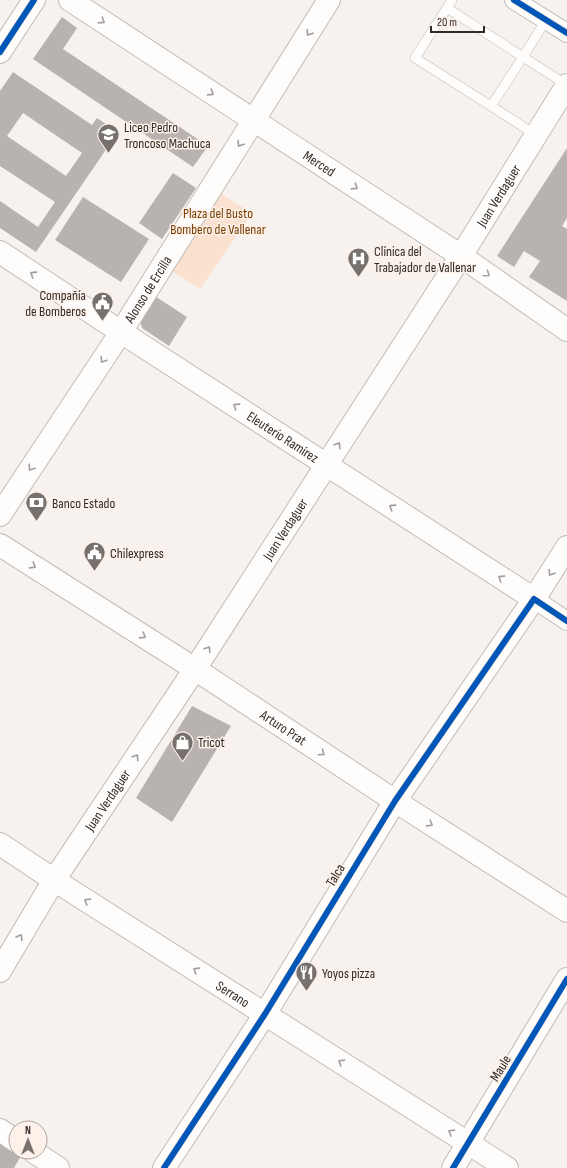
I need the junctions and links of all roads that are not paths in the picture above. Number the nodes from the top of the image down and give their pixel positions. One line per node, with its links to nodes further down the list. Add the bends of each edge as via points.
1 (34, 0): 8 (main road)
2 (70, 0): 12 (main road, Merced, one-way to 12)
3 (329, 0): 12 (main road, Alonso de Ercilla, one-way to 12)
4 (514, 0): 6 (street)
5 (449, 4): 9 (lane); 11 (lane, via 415,58)
6 (546, 20): 7 (street); 9 (lane)
7 (567, 33)
8 (0, 52)
9 (523, 57): 10 (lane); 11 (lane)
10 (567, 85): 13 (main road, Juan Verdaguer)
11 (491, 106): 13 (lane)
12 (254, 121): 15 (main road, Merced, one-way to 15); 17 (main road, Alonso de Ercilla, one-way to 17)
13 (536, 135): 15 (main road, Juan Verdaguer)
14 (0, 252): 17 (main road, Eleuterio Ramírez, one-way to 14)
15 (461, 256): 16 (main road, Merced, one-way to 16); 18 (main road, Juan Verdaguer, one-way to 15)
16 (567, 330)
17 (121, 332): 18 (main road, Eleuterio Ramírez, one-way to 17); 19 (main road, Alonso de Ercilla, one-way to 19)
18 (326, 465): 22 (main road, Eleuterio Ramírez, one-way to 18); 24 (main road, Juan Verdaguer, one-way to 18)
19 (0, 515)
20 (0, 545): 24 (main road, Arturo Prat, one-way to 24)
21 (567, 547): 22 (main road, Talca, one-way to 22)
22 (534, 599): 23 (street, Eleuterio Ramírez); 25 (main road, Talca)
23 (567, 621)
24 (195, 669): 25 (main road, Arturo Prat, one-way to 25); 27 (main road, Juan Verdaguer, one-way to 24)
25 (395, 801): 28 (main road, Arturo Prat, one-way to 28); 31 (main road, Talca)
26 (0, 844): 27 (main road, Serrano)
27 (54, 880): 29 (main road, Juan Verdaguer, one-way to 27); 31 (main road, Serrano, one-way to 27)
28 (567, 911)
29 (0, 971)
30 (567, 979): 32 (main road, Maule)
31 (265, 1014): 32 (main road, Serrano, one-way to 31); 35 (main road, Talca)
32 (468, 1143): 36 (main road, Maule); 37 (main road, Serrano)
33 (46, 1160): 34 (main road)
34 (58, 1168)
35 (164, 1168)
36 (452, 1168)
37 (507, 1168)

